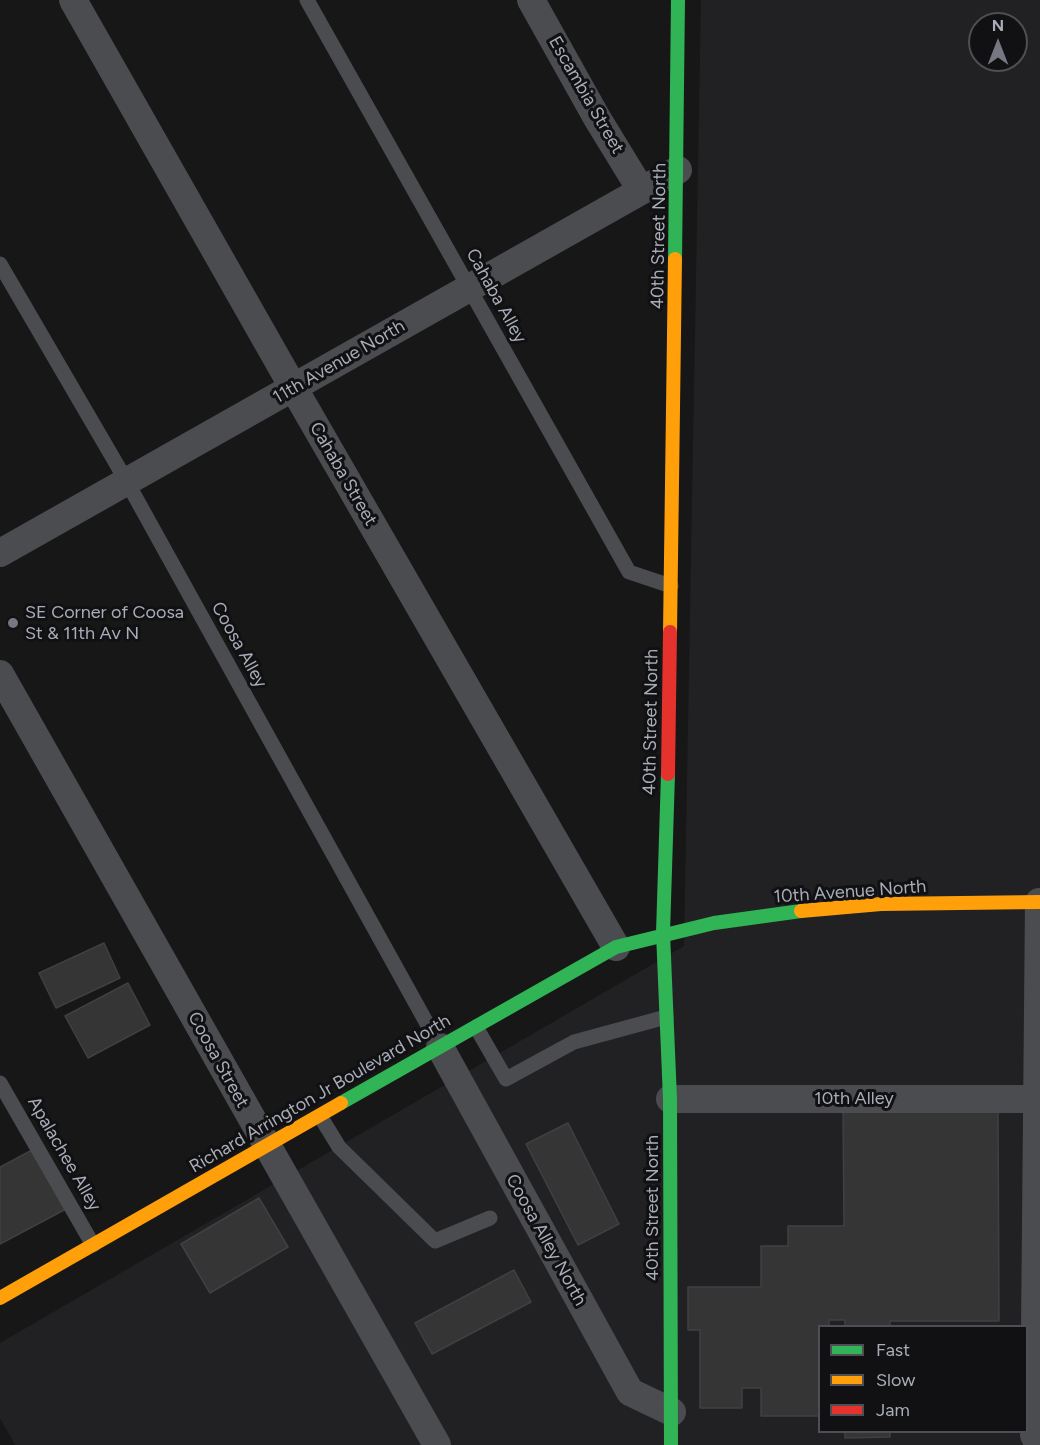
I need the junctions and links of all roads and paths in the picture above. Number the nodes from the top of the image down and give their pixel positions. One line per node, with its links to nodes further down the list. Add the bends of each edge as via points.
1 (73, 0): 9 (street, Cahaba Street)
2 (307, 0): 8 (lane, Cahaba Alley)
3 (531, 0): 6 (street, Escambia Street)
4 (678, 0): 5 (street, 40th Street North)
5 (678, 170): 6 (street, 11th Avenue North); 12 (street, 40th Street North)
6 (641, 190): 8 (street, 11th Avenue North)
7 (0, 264): 10 (lane, Coosa Alley)
8 (469, 288): 9 (street, 11th Avenue North); 12 (lane, Cahaba Alley, via 629,572)
9 (293, 387): 10 (street, 11th Avenue North); 16 (street, Cahaba Street)
10 (127, 482): 11 (street, 11th Avenue North); 19 (lane, Coosa Alley)
11 (0, 554)
12 (671, 586): 15 (street, 40th Street North)
13 (0, 674): 24 (street, Coosa Street)
14 (1040, 902): 15 (street, 10th Avenue North, via 881,904 797,911); 22 (street)
15 (663, 933): 16 (street, Richard Arrington Jr Boulevard North); 17 (street, 40th Street North)
16 (616, 947): 18 (street, Richard Arrington Jr Boulevard North)
17 (666, 1017): 18 (lane, via 574,1042 507,1078); 21 (street, 40th Street North)
18 (476, 1027): 19 (street, Richard Arrington Jr Boulevard North)
19 (440, 1047): 23 (street, Richard Arrington Jr Boulevard North); 29 (street, Coosa Alley North, via 630,1392)
20 (0, 1083): 26 (lane, Apalachee Alley)
21 (670, 1099): 22 (street, 10th Alley); 29 (street, 40th Street North)
22 (1039, 1100): 27 (street)
23 (320, 1116): 24 (street, Richard Arrington Jr Boulevard North); 25 (lane, via 339,1147 435,1241)
24 (266, 1146): 26 (street, Richard Arrington Jr Boulevard North); 30 (street, Coosa Street)
25 (490, 1218)
26 (93, 1245): 28 (street, Richard Arrington Jr Boulevard North)
27 (1038, 1254): 32 (street, via 1034,1435)
28 (0, 1298)
29 (672, 1412): 31 (street, 40th Street North)
30 (437, 1445)
31 (670, 1445)
32 (1039, 1445)

